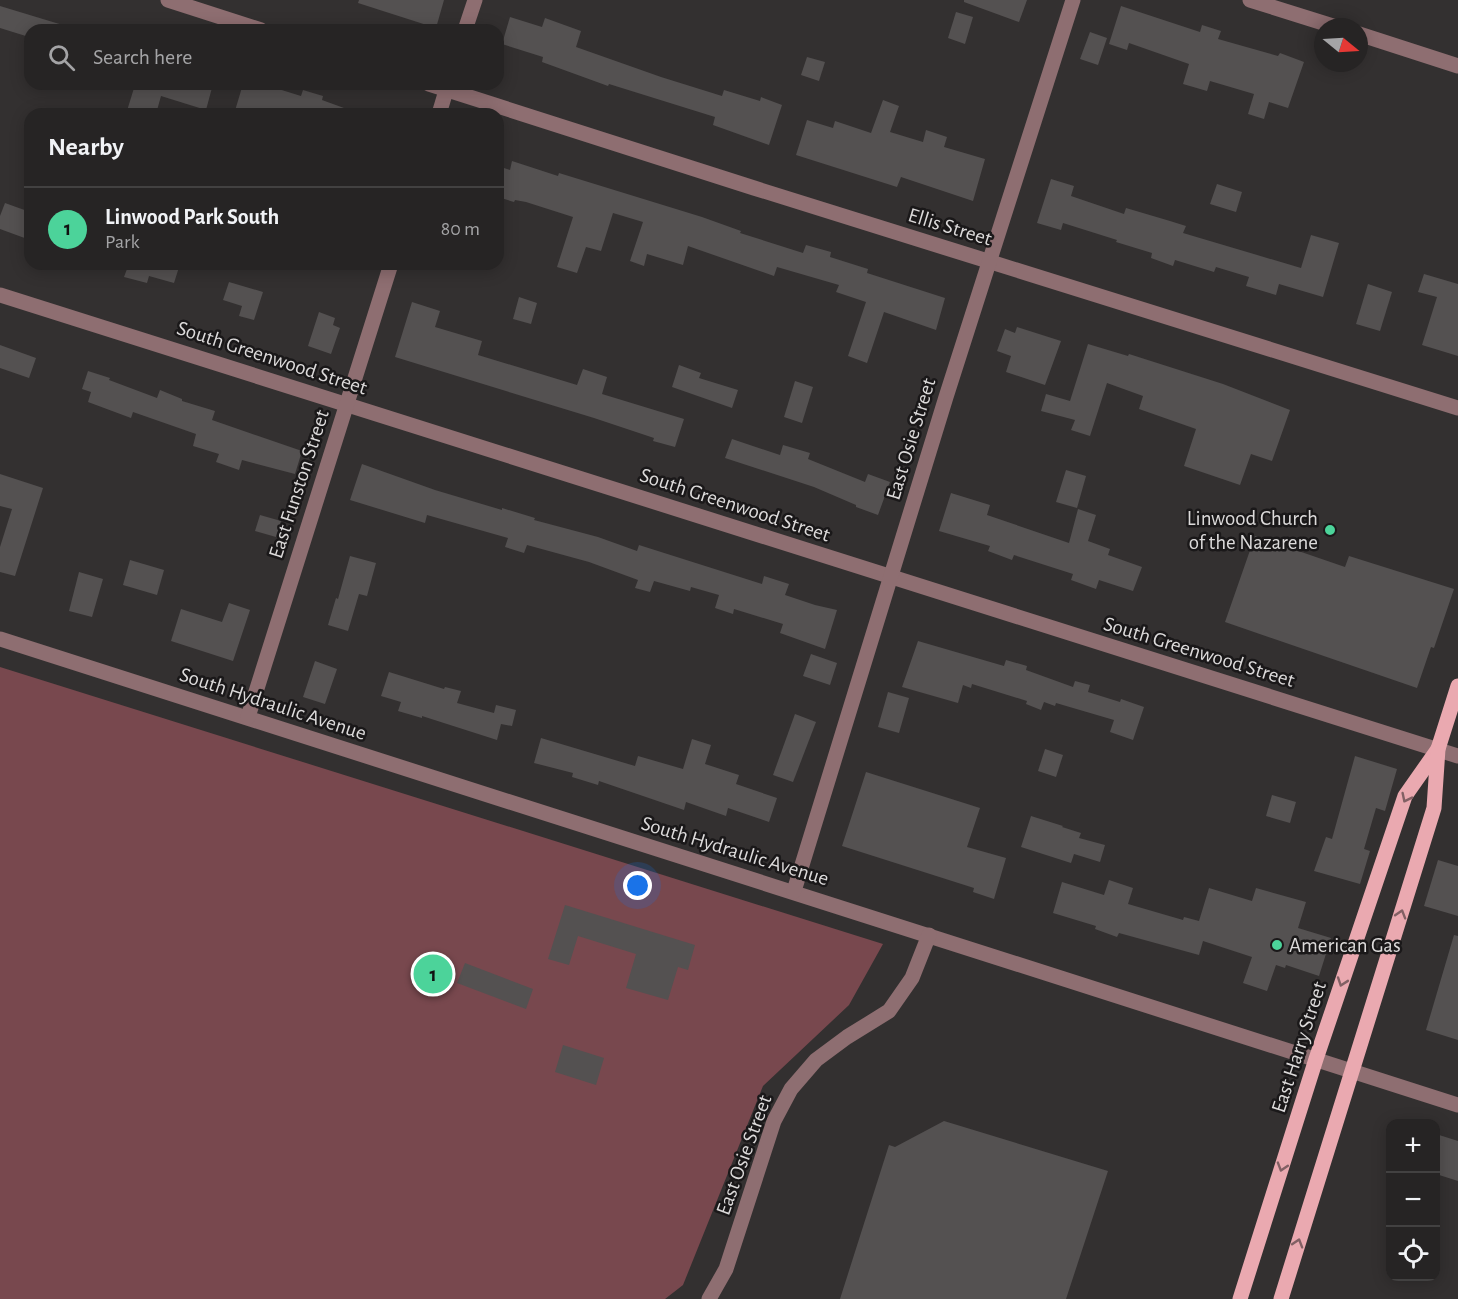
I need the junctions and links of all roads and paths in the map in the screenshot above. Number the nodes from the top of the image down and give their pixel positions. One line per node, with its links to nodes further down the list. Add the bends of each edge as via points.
1 (168, 0): 6 (street)
2 (475, 0): 7 (street)
3 (1074, 0): 13 (street, East Osie Street)
4 (1250, 0): 5 (street)
5 (1314, 20)
6 (242, 24)
7 (467, 24)
8 (1368, 37): 9 (street)
9 (1458, 66)
10 (446, 90): 12 (street)
11 (456, 90): 13 (street, Ellis Street)
12 (441, 108)
13 (990, 262): 17 (street, Ellis Street); 18 (street, East Osie Street)
14 (389, 270): 16 (street, East Funston Street)
15 (0, 295): 16 (street, South Greenwood Street)
16 (347, 404): 18 (street, South Greenwood Street); 21 (street, East Funston Street)
17 (1458, 408)
18 (891, 577): 22 (street, South Greenwood Street); 24 (street, East Osie Street)
19 (0, 639): 21 (street, South Hydraulic Avenue)
20 (1458, 686): 22 (main road, East Harry Street)
21 (248, 717): 24 (street, South Hydraulic Avenue)
22 (1438, 749): 23 (street, South Greenwood Street); 26 (main road, East Harry Street, one-way to 26, via 1405,796); 27 (main road, East Harry Street, one-way to 22, via 1434,808)
23 (1458, 756)
24 (794, 891): 25 (street, South Hydraulic Avenue)
25 (929, 935): 26 (street, South Hydraulic Avenue); 29 (street, East Osie Street, via 912,978 889,1011 816,1060 791,1089 774,1121 726,1269)
26 (1316, 1059): 27 (street, South Hydraulic Avenue); 30 (main road, East Harry Street, one-way to 30)
27 (1352, 1071): 28 (street, South Hydraulic Avenue); 31 (main road, East Harry Street, one-way to 27)
28 (1458, 1105)
29 (709, 1299)
30 (1240, 1299)
31 (1281, 1299)

